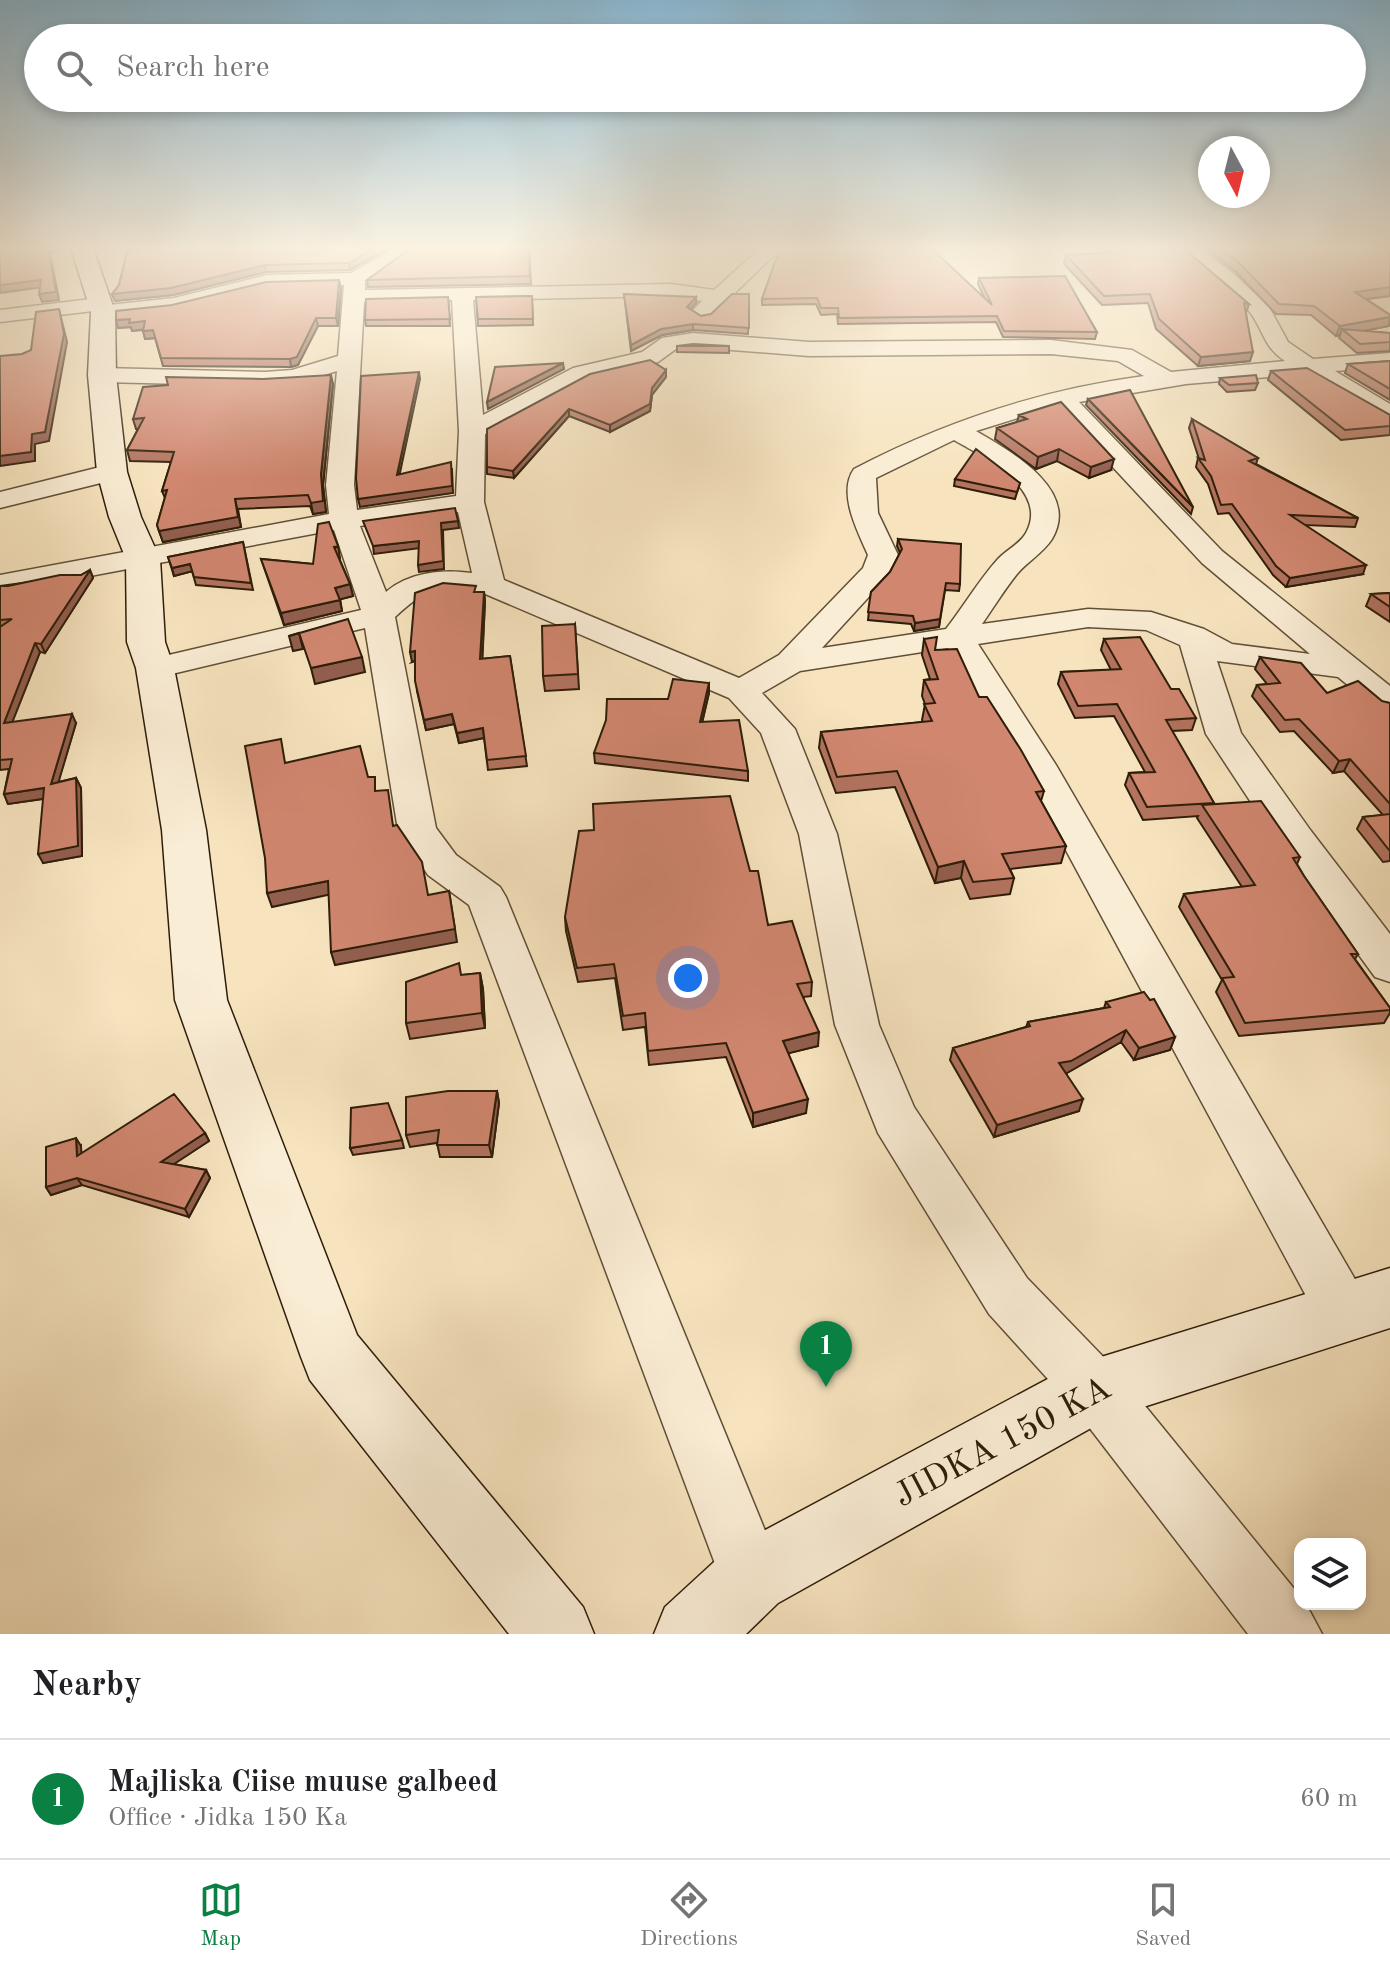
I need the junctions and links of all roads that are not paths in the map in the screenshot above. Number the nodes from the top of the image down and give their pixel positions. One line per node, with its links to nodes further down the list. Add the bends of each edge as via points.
1 (101, 324): 10 (street)
2 (351, 324): 7 (street)
3 (464, 324): 15 (street)
4 (690, 324): 6 (street)
5 (1266, 324): 9 (street, via 1269,336 1285,352)
6 (670, 343): 11 (street, via 809,349 1051,347 1124,355); 15 (street, via 650,357 581,373)
7 (349, 360): 10 (street, via 294,377 265,379); 19 (street, via 340,485)
8 (1390, 360): 9 (street)
9 (1310, 366): 11 (street); 13 (street)
10 (102, 375): 16 (street)
11 (1165, 379): 12 (street)
12 (1063, 399): 14 (street, via 1015,406); 28 (street, via 1212,557)
13 (1390, 417)
14 (956, 430): 25 (street, via 1033,483 1046,509 1040,535 1009,565); 26 (street, via 895,455 863,475 864,513 883,555 876,571)
15 (472, 431): 18 (street)
16 (112, 472): 17 (street); 20 (street)
17 (0, 500)
18 (470, 502): 19 (street); 22 (street)
19 (344, 520): 20 (street); 23 (street)
20 (143, 559): 21 (street); 27 (street, via 146,642)
21 (0, 584)
22 (490, 585): 23 (street, via 451,579 410,587); 29 (street)
23 (379, 615): 27 (street); 34 (street, via 417,830 442,865 486,897)
24 (1193, 636): 25 (street, via 1151,621 1088,618); 28 (street, via 1225,653); 31 (street, via 1224,734)
25 (957, 637): 26 (street); 32 (street)
26 (791, 662): 29 (street)
27 (155, 668): 35 (street, via 184,830 201,1000 333,1357)
28 (1352, 669): 30 (street)
29 (741, 691): 33 (street, via 777,729 818,834 857,1025 895,1118 1008,1296)
30 (1390, 703)
31 (1390, 965)
32 (1367, 1305): 33 (street, JIDKA 150 KA)
33 (1095, 1389): 34 (street, JIDKA 150 KA); 37 (street)
34 (752, 1577): 36 (street, JIDKA 150 KA)
35 (556, 1634)
36 (692, 1634)
37 (1289, 1634)

